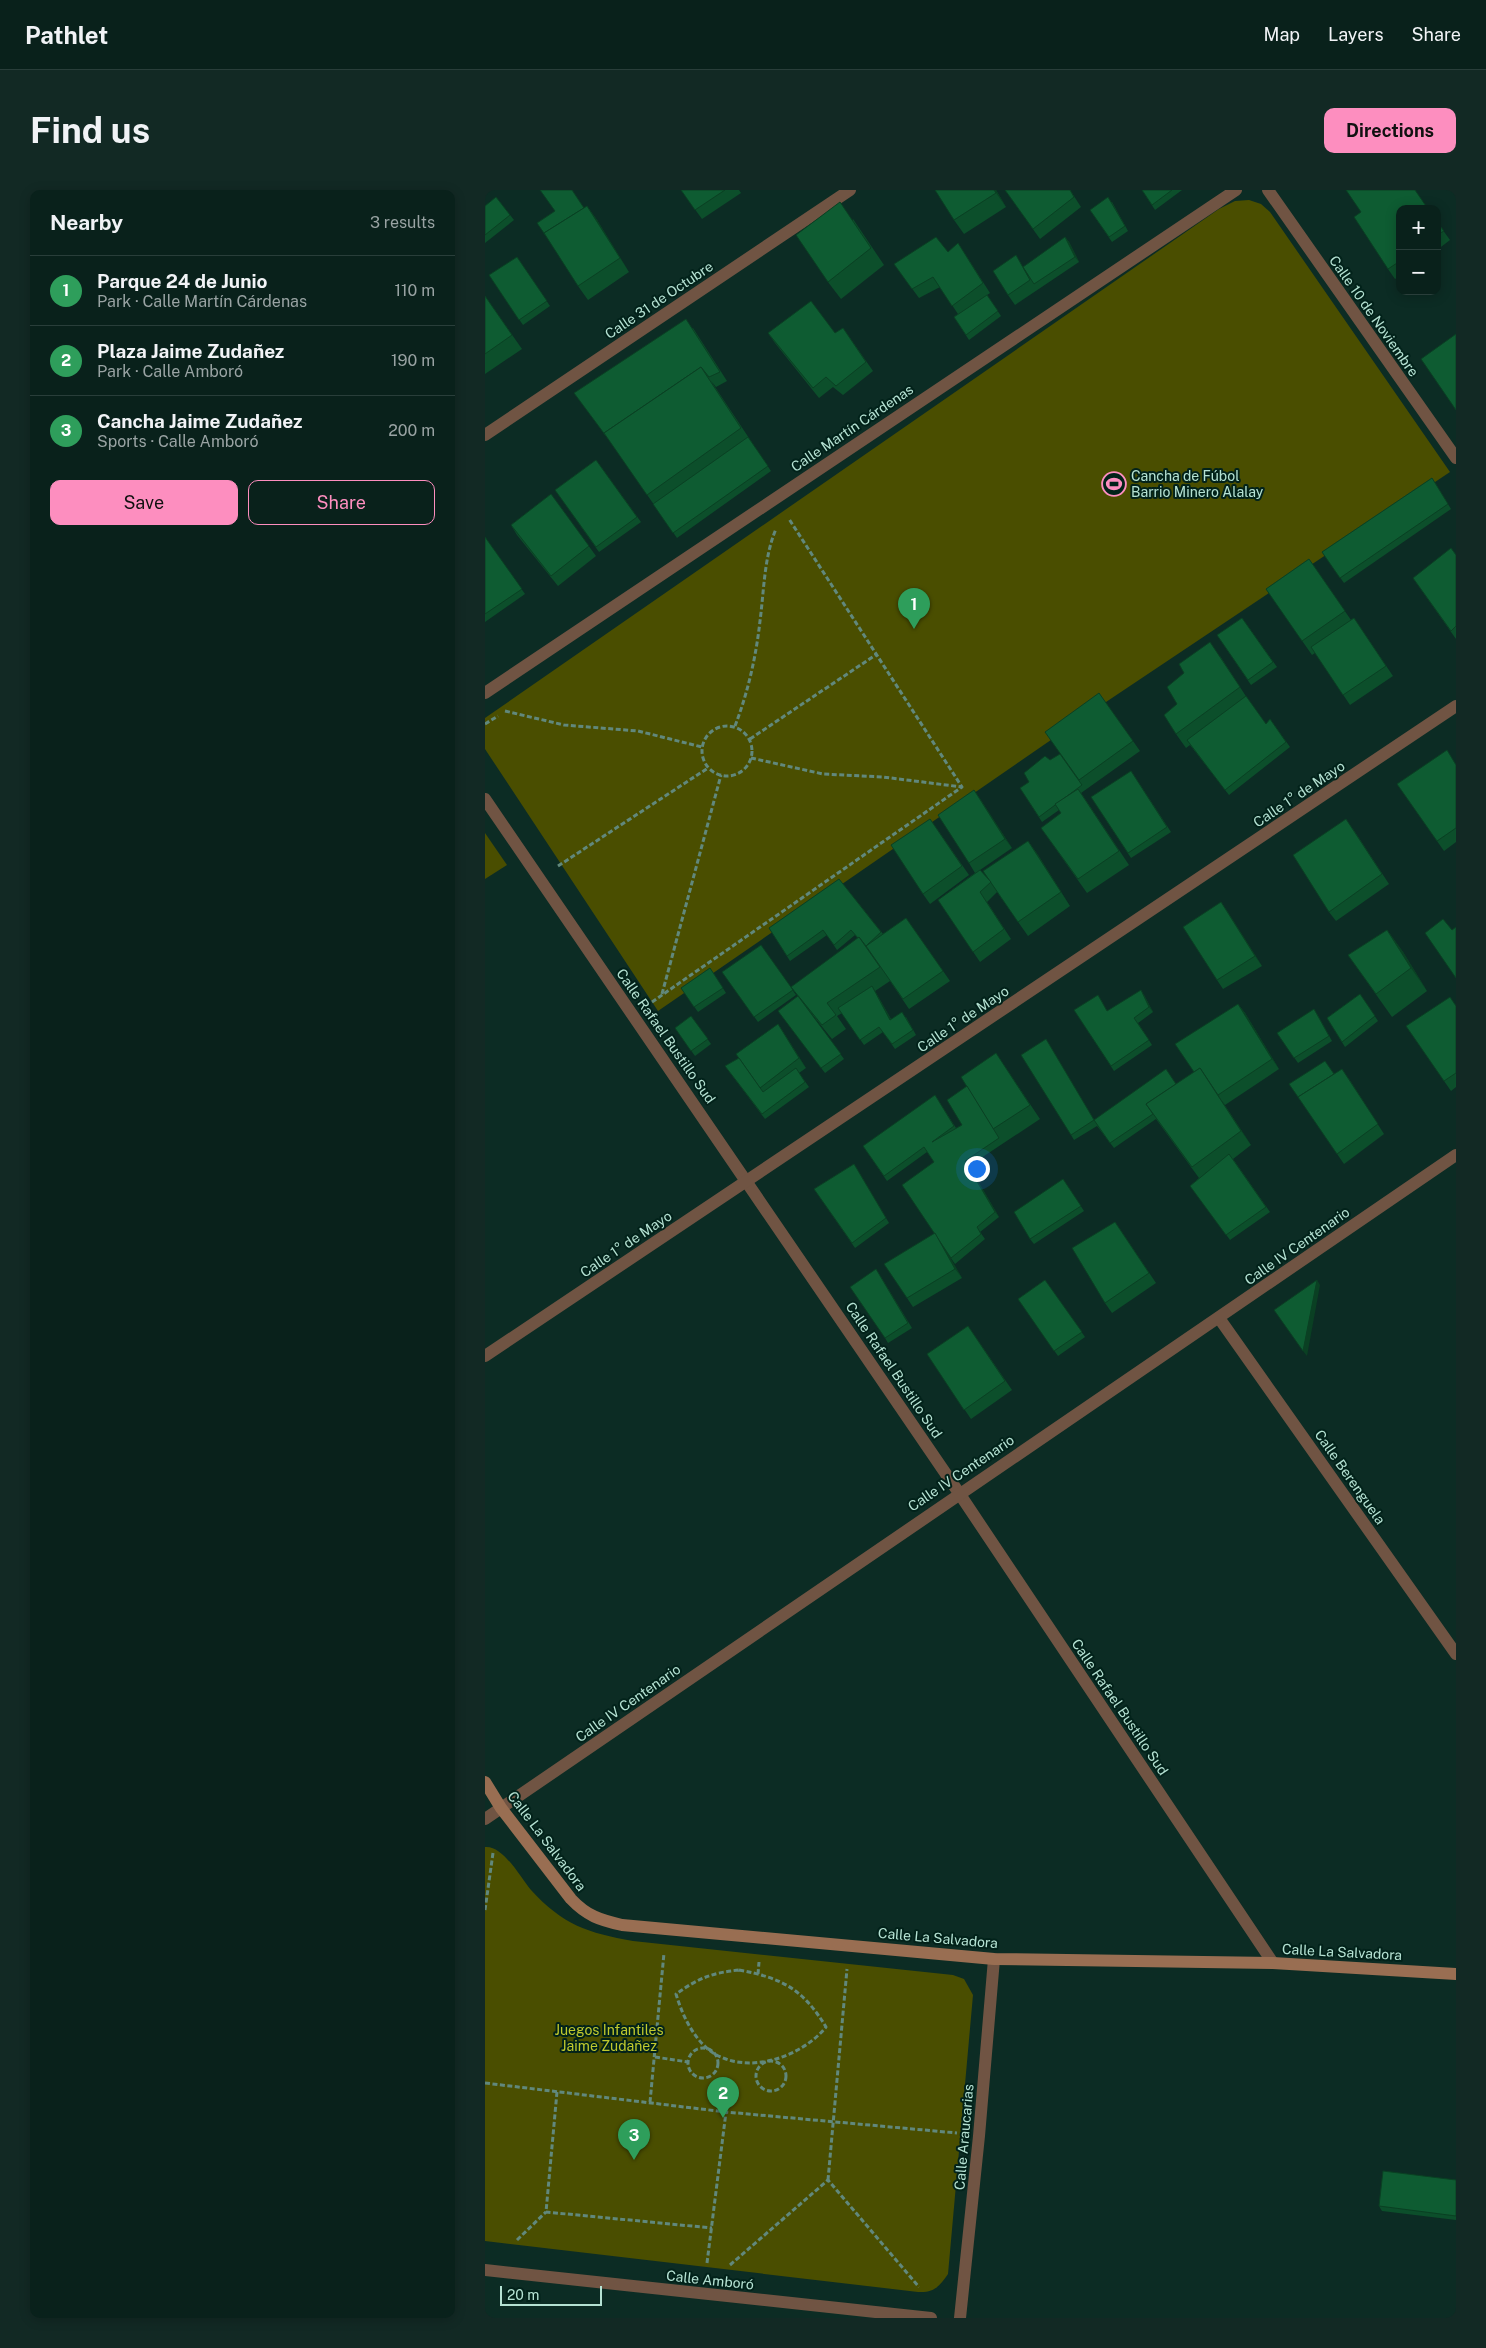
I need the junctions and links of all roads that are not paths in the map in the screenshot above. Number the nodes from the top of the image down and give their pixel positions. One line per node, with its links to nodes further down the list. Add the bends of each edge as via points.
1 (850, 190): 4 (street, Calle 31 de Octubre)
2 (1236, 190): 6 (street, Calle Martín Cárdenas)
3 (1268, 190): 5 (street, Calle 10 de Noviembre)
4 (485, 435)
5 (1456, 458)
6 (485, 693)
7 (1456, 706): 10 (street, Calle 1° de Mayo)
8 (485, 799): 10 (street, Calle Rafael Bustillo Sud)
9 (1456, 1155): 11 (street, Calle IV Centenario)
10 (748, 1181): 12 (street, Calle 1° de Mayo); 13 (street, Calle Rafael Bustillo Sud)
11 (1219, 1318): 13 (street, Calle IV Centenario); 14 (street, Calle Berenguela)
12 (485, 1356)
13 (959, 1493): 16 (street, Calle IV Centenario); 19 (street, Calle Rafael Bustillo Sud)
14 (1456, 1654)
15 (485, 1782): 16 (street, Calle La Salvadora)
16 (501, 1808): 17 (street, Calle IV Centenario); 18 (street, Calle La Salvadora, via 571,1899 583,1912 601,1920 622,1926)
17 (485, 1819)
18 (994, 1959): 19 (street, Calle La Salvadora); 23 (street, Calle Araucarias)
19 (1273, 1963): 20 (street, Calle La Salvadora)
20 (1456, 1974)
21 (485, 2270): 22 (street, Calle Amboró)
22 (931, 2318)
23 (960, 2318)

